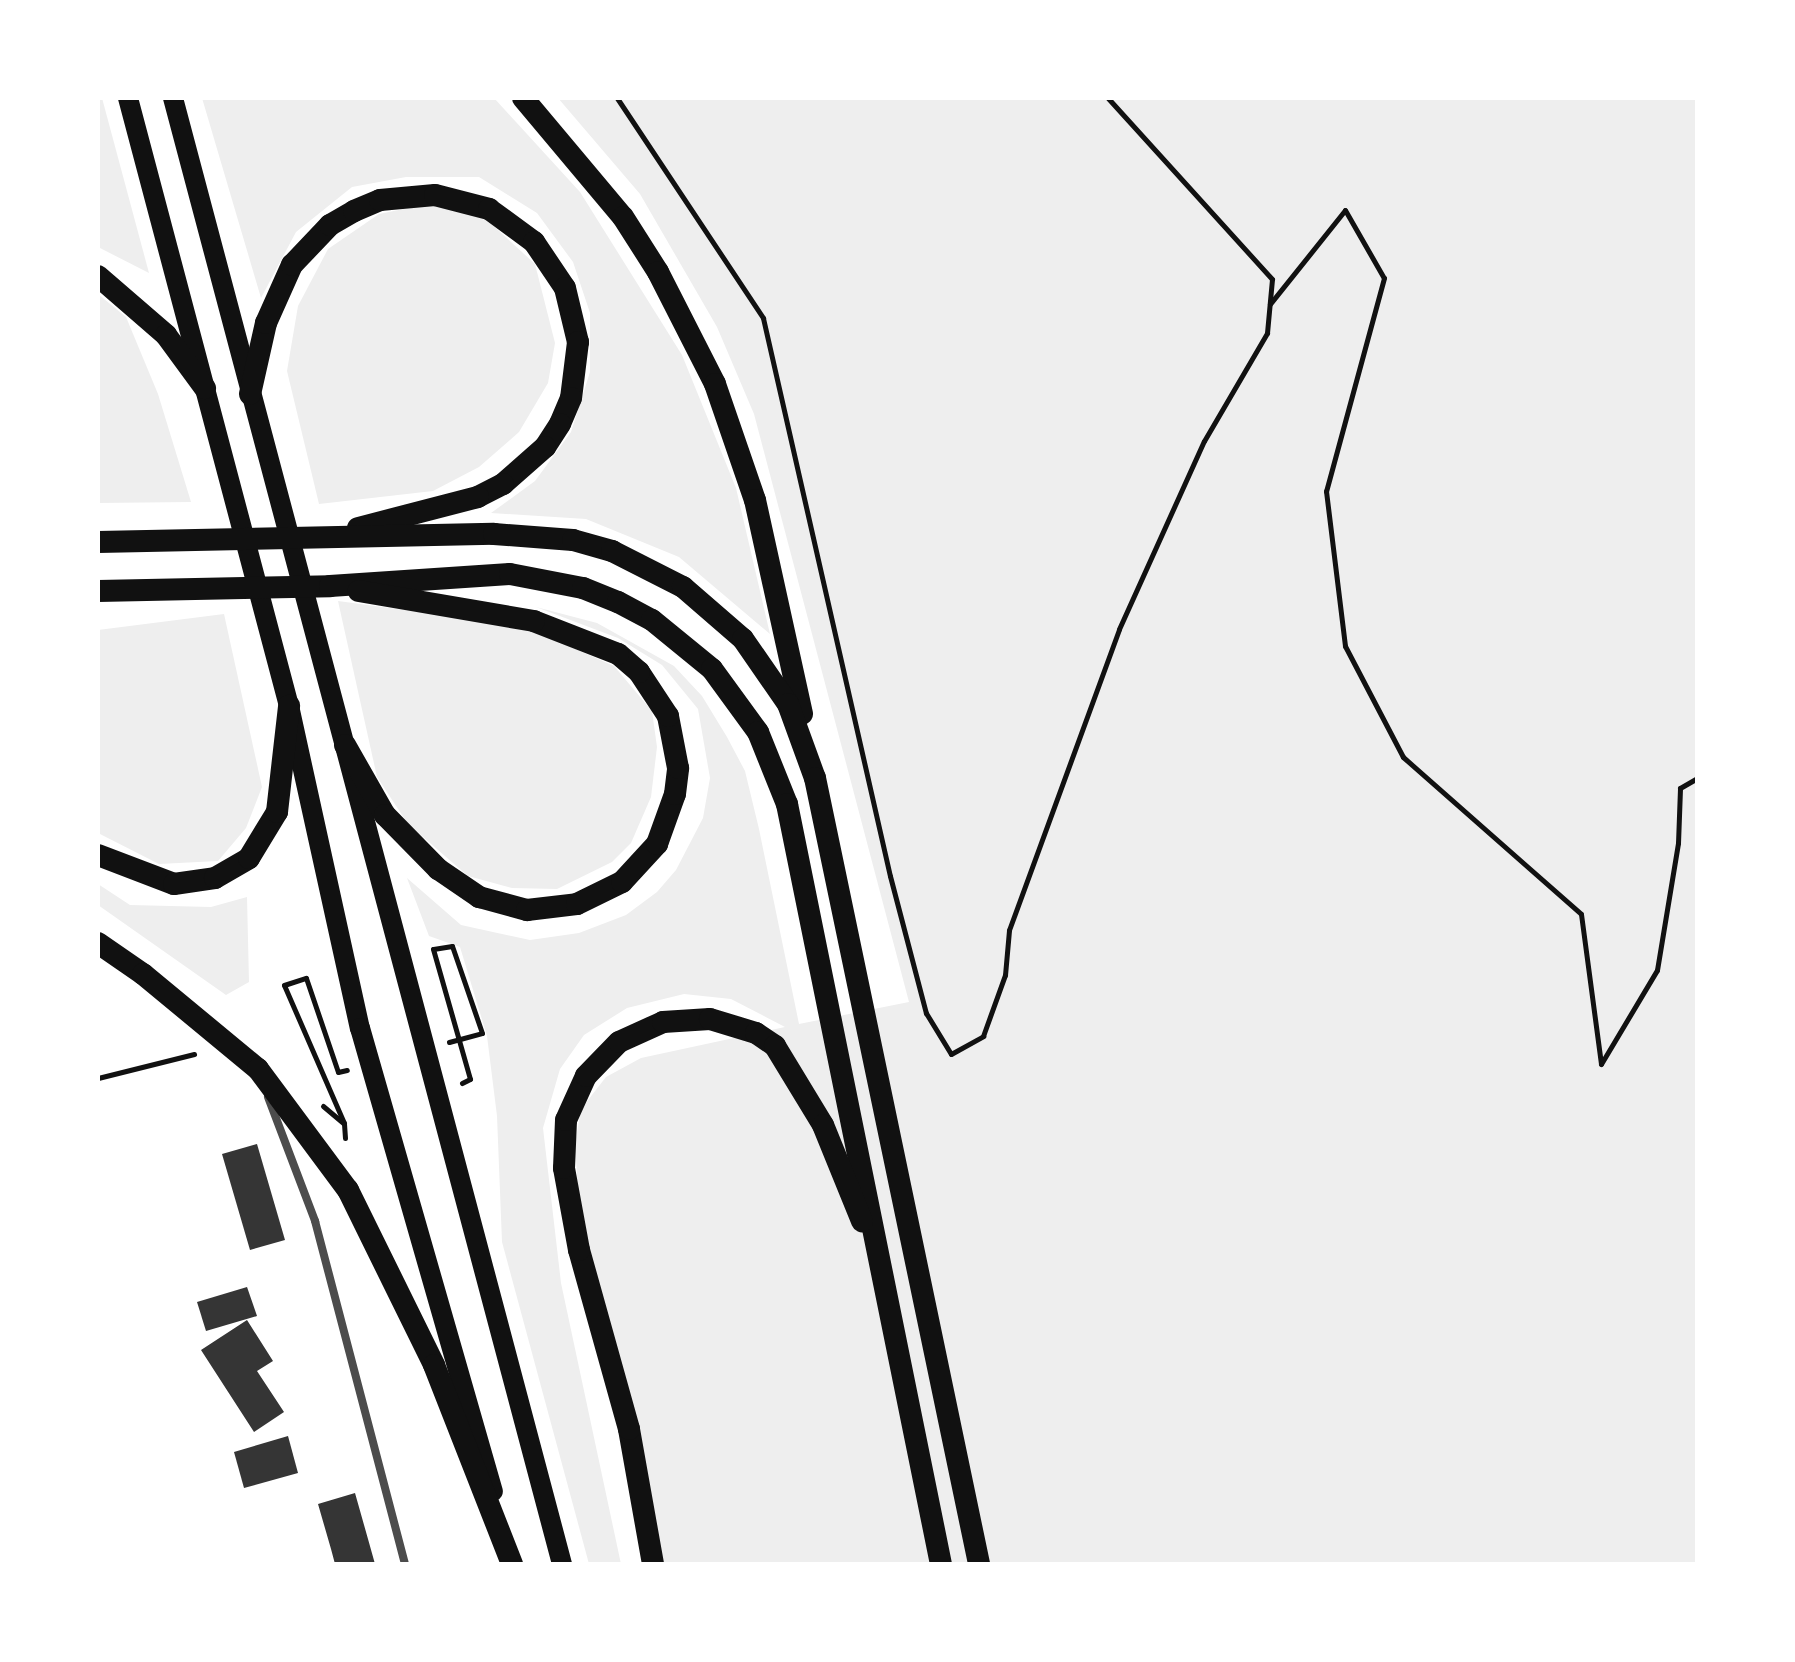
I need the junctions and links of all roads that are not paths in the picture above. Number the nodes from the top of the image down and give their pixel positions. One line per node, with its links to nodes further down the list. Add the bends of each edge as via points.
1 (128, 98): 5 (main road)
2 (173, 98): 6 (main road)
3 (523, 98): 15 (highway, via 623,217 671,294 715,384 755,500)
4 (98, 276): 5 (highway, via 166,335)
5 (205, 388): 13 (main road)
6 (250, 394): 7 (highway, via 266,323 292,265 330,225 380,200 435,195 489,209 534,242 565,288 578,342 571,398 545,447 525,468 478,497); 14 (main road)
7 (314, 538): 8 (highway); 15 (highway, via 534,535 599,548 649,567 683,587 743,639 788,704)
8 (98, 542)
9 (330, 586): 11 (highway); 14 (highway, via 534,621 618,654 639,672 668,716 678,768 675,794 657,844 622,882 577,904 527,910 479,897 438,869 385,815); 19 (highway, via 485,573 583,588 652,620 683,642 737,699 775,766 787,804)
10 (98, 591): 11 (highway)
11 (121, 591): 12 (highway)
12 (98, 601)
13 (289, 706): 16 (highway, via 277,812 249,858 215,878 174,884); 21 (main road, via 360,1028)
14 (345, 745): 22 (main road)
15 (815, 778): 25 (highway)
16 (98, 855)
17 (98, 943): 18 (highway)
18 (258, 1069): 20 (street, via 315,1221); 21 (highway, via 348,1190 434,1365)
19 (883, 1273): 23 (highway, via 823,1125 775,1046 733,1023 686,1018 640,1030 593,1066 566,1120 564,1168 579,1250 629,1429); 24 (highway)
20 (405, 1564)
21 (513, 1564)
22 (562, 1564)
23 (653, 1564)
24 (941, 1564)
25 (979, 1564)

